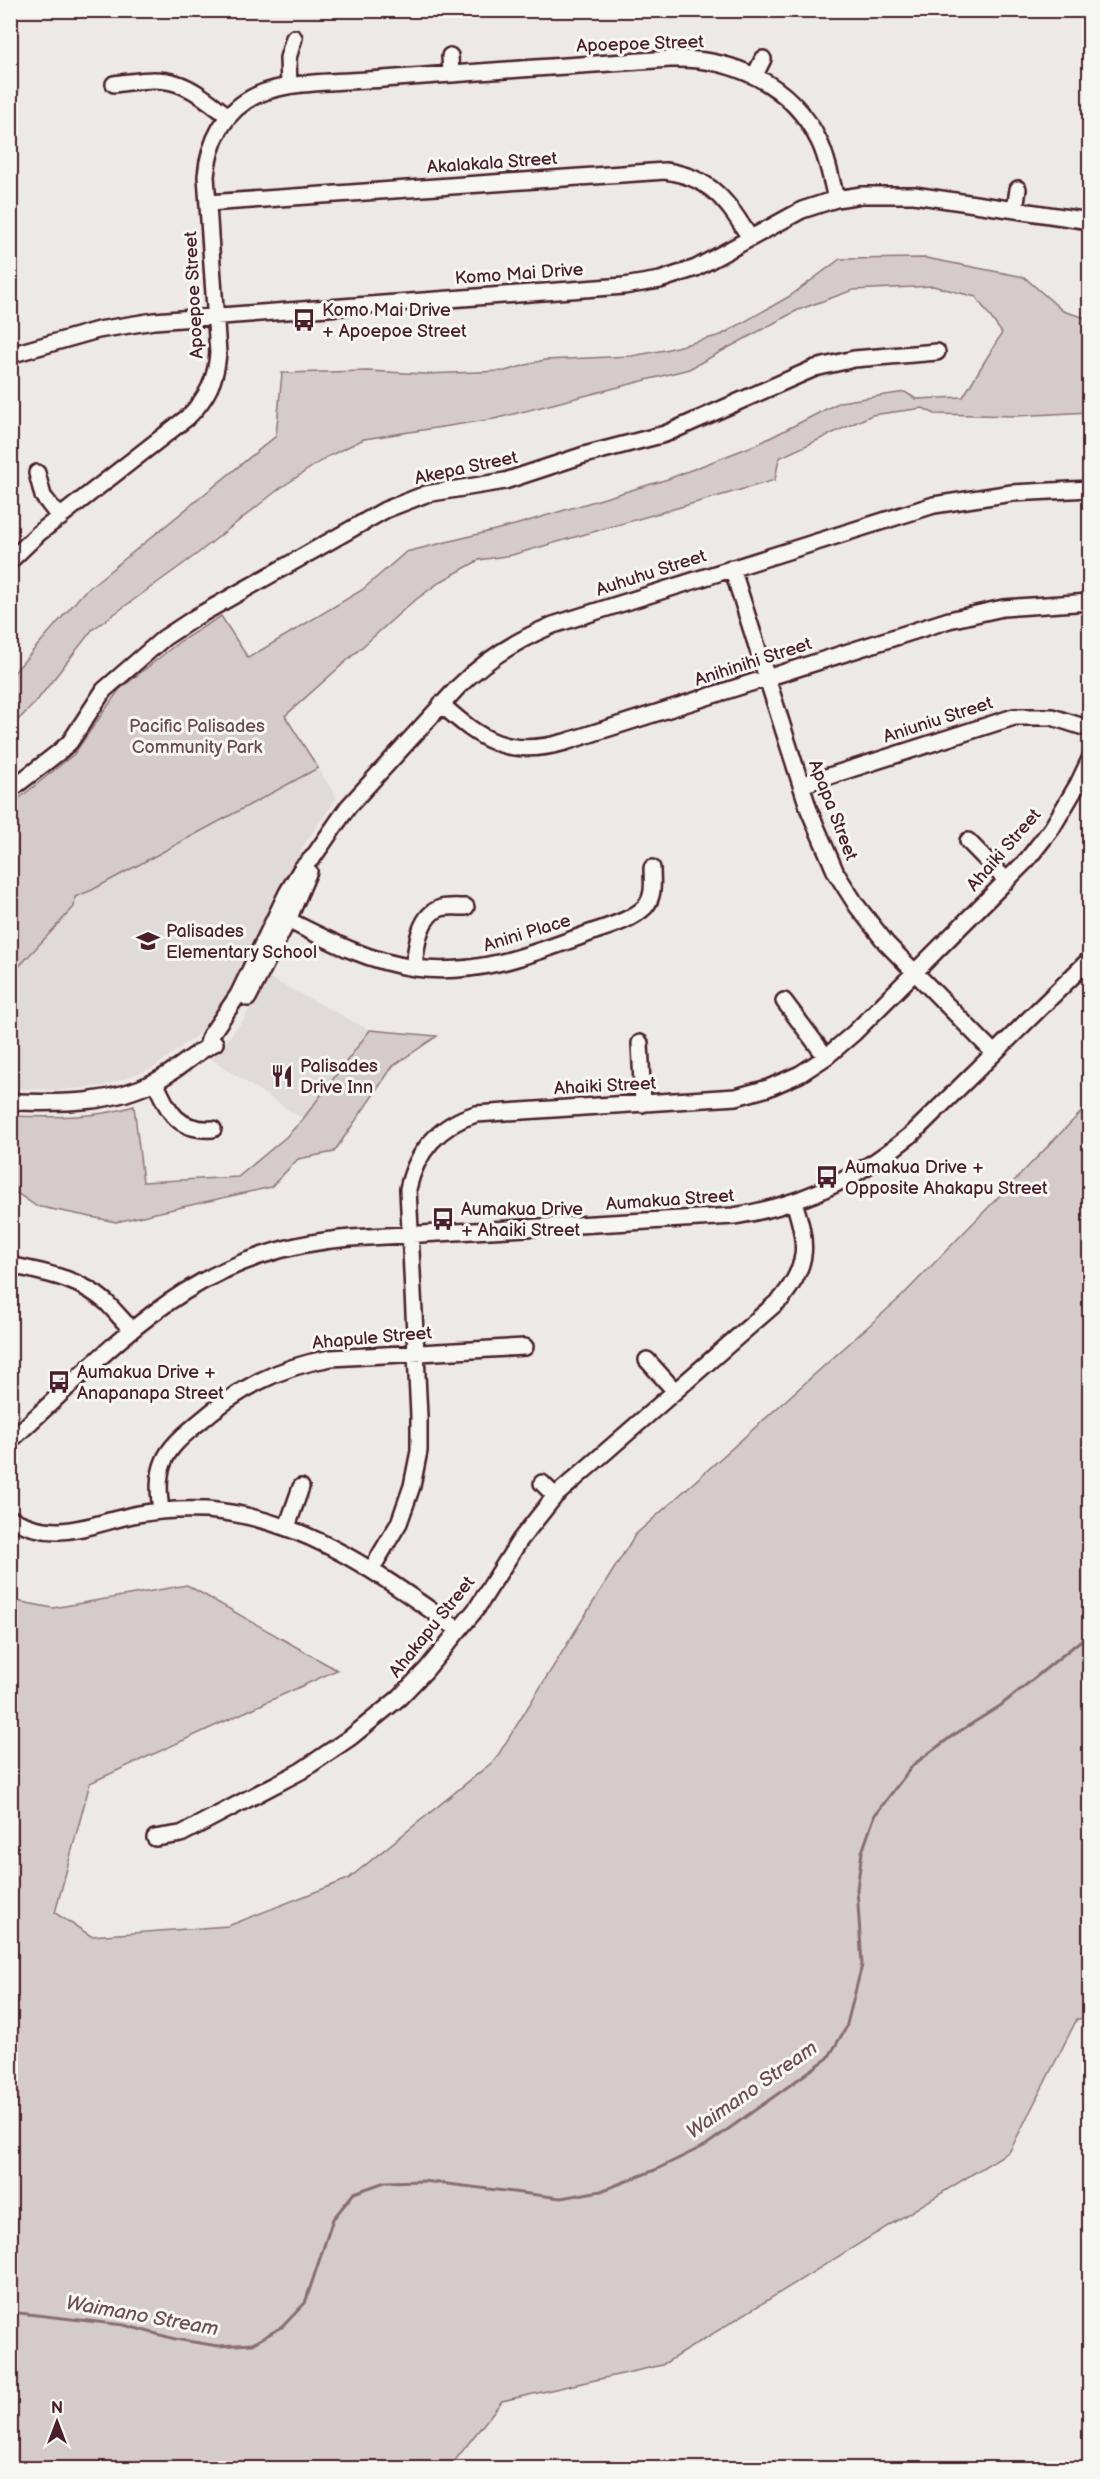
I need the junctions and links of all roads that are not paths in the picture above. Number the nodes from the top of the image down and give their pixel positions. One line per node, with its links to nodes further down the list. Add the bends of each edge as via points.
1 (294, 39): 7 (street, via 288,58)
2 (450, 56): 4 (street)
3 (764, 59): 5 (street)
4 (451, 74): 5 (street, Apoepoe Street, via 689,58 718,62); 7 (street, Apoepoe Street)
5 (755, 75): 10 (street, Apoepoe Street, via 782,94 811,128 824,154)
6 (114, 84): 8 (street, via 158,80 180,83)
7 (289, 86): 8 (street, Apoepoe Street, via 257,95)
8 (228, 116): 11 (street, Apoepoe Street, via 207,160)
9 (1018, 189): 12 (street)
10 (836, 199): 12 (street, Komo Mai Drive, via 900,194); 14 (street, Komo Mai Drive, via 802,210)
11 (208, 203): 14 (street, Akalakala Street, via 665,171 686,175 713,189); 15 (street, Apoepoe Street)
12 (1015, 210): 13 (street, Komo Mai Drive)
13 (1089, 221)
14 (750, 238): 15 (street, Komo Mai Drive, via 696,268 624,286)
15 (216, 316): 17 (street, Komo Mai Drive, via 106,328); 20 (street, Apoepoe Street, via 218,363 207,396 188,417)
16 (937, 352): 29 (street, Akepa Street, via 854,359 815,368 665,434 584,455 505,482 426,494 385,510 164,638 104,690 70,742)
17 (10, 355)
18 (37, 473): 20 (street, via 43,496)
19 (1089, 489): 22 (street, Auhuhu Street, via 959,500 911,511)
20 (60, 518): 21 (street, Apoepoe Street)
21 (10, 561)
22 (732, 568): 24 (street, Apapa Street); 25 (street, Auhuhu Street, via 536,632 492,657)
23 (1089, 602): 24 (street, Anihinihi Street, via 984,611)
24 (767, 678): 25 (street, Anihinihi Street, via 537,749 510,747 483,737); 28 (street, Apapa Street)
25 (441, 704): 34 (street, Auhuhu Street, via 348,807 302,868)
26 (1089, 729): 28 (street, Aniuniu Street, via 1052,717 1014,717)
27 (1089, 759): 32 (street, Ahaiki Street, via 1052,828)
28 (801, 785): 37 (street, Apapa Street, via 823,847 848,892 878,934)
29 (10, 790)
30 (968, 841): 32 (street)
31 (652, 868): 36 (street, Anini Place, via 652,893 644,908 621,922 496,965 453,971)
32 (1006, 881): 37 (street, Ahaiki Street)
33 (466, 906): 36 (street, via 440,908 431,915 420,932)
34 (282, 917): 36 (street, Anini Place, via 362,955); 42 (street, Auhuhu Street, via 207,1047)
35 (1089, 959): 40 (street, Aumakua Street)
36 (414, 968)
37 (915, 972): 40 (street, Apapa Street); 41 (street, Ahaiki Street)
38 (784, 1000): 41 (street)
39 (640, 1043): 44 (street)
40 (994, 1053): 46 (street, Aumakua Street, via 889,1152 844,1181)
41 (826, 1057): 44 (street, Ahaiki Street, via 801,1074 745,1095)
42 (155, 1082): 43 (street, Auhuhu Street, via 89,1102); 45 (street, via 168,1108 183,1124)
43 (10, 1102)
44 (644, 1104): 47 (street, Ahaiki Street, via 493,1112 462,1118 436,1136 416,1162 408,1189)
45 (213, 1130)
46 (794, 1202): 47 (street, Aumakua Street, via 714,1218); 53 (street, Ahakapu Street, via 805,1244 793,1285)
47 (409, 1235): 49 (street, Aumakua Street, via 316,1242 249,1259 183,1291); 51 (street, Ahaiki Street)
48 (10, 1265): 49 (street, via 84,1286)
49 (132, 1330): 54 (street, Aumakua Street)
50 (525, 1347): 51 (street, Ahapule Street)
51 (416, 1353): 58 (street, Ahapule Street, via 316,1361 271,1375 241,1390 169,1451 159,1479); 61 (street, Ahaiki Street, via 420,1435 416,1468 399,1522)
52 (647, 1360): 53 (street)
53 (675, 1392): 57 (street, Ahakapu Street)
54 (10, 1441)
55 (542, 1483): 57 (street)
56 (301, 1487): 60 (street)
57 (555, 1496): 62 (street, Ahakapu Street)
58 (161, 1511): 59 (street, via 63,1532 38,1529); 60 (street, via 206,1510)
59 (10, 1518)
60 (288, 1527): 61 (street, via 331,1545)
61 (371, 1570): 62 (street)
62 (459, 1630): 63 (street, Ahakapu Street, via 399,1698 327,1755 181,1834)
63 (155, 1838)

